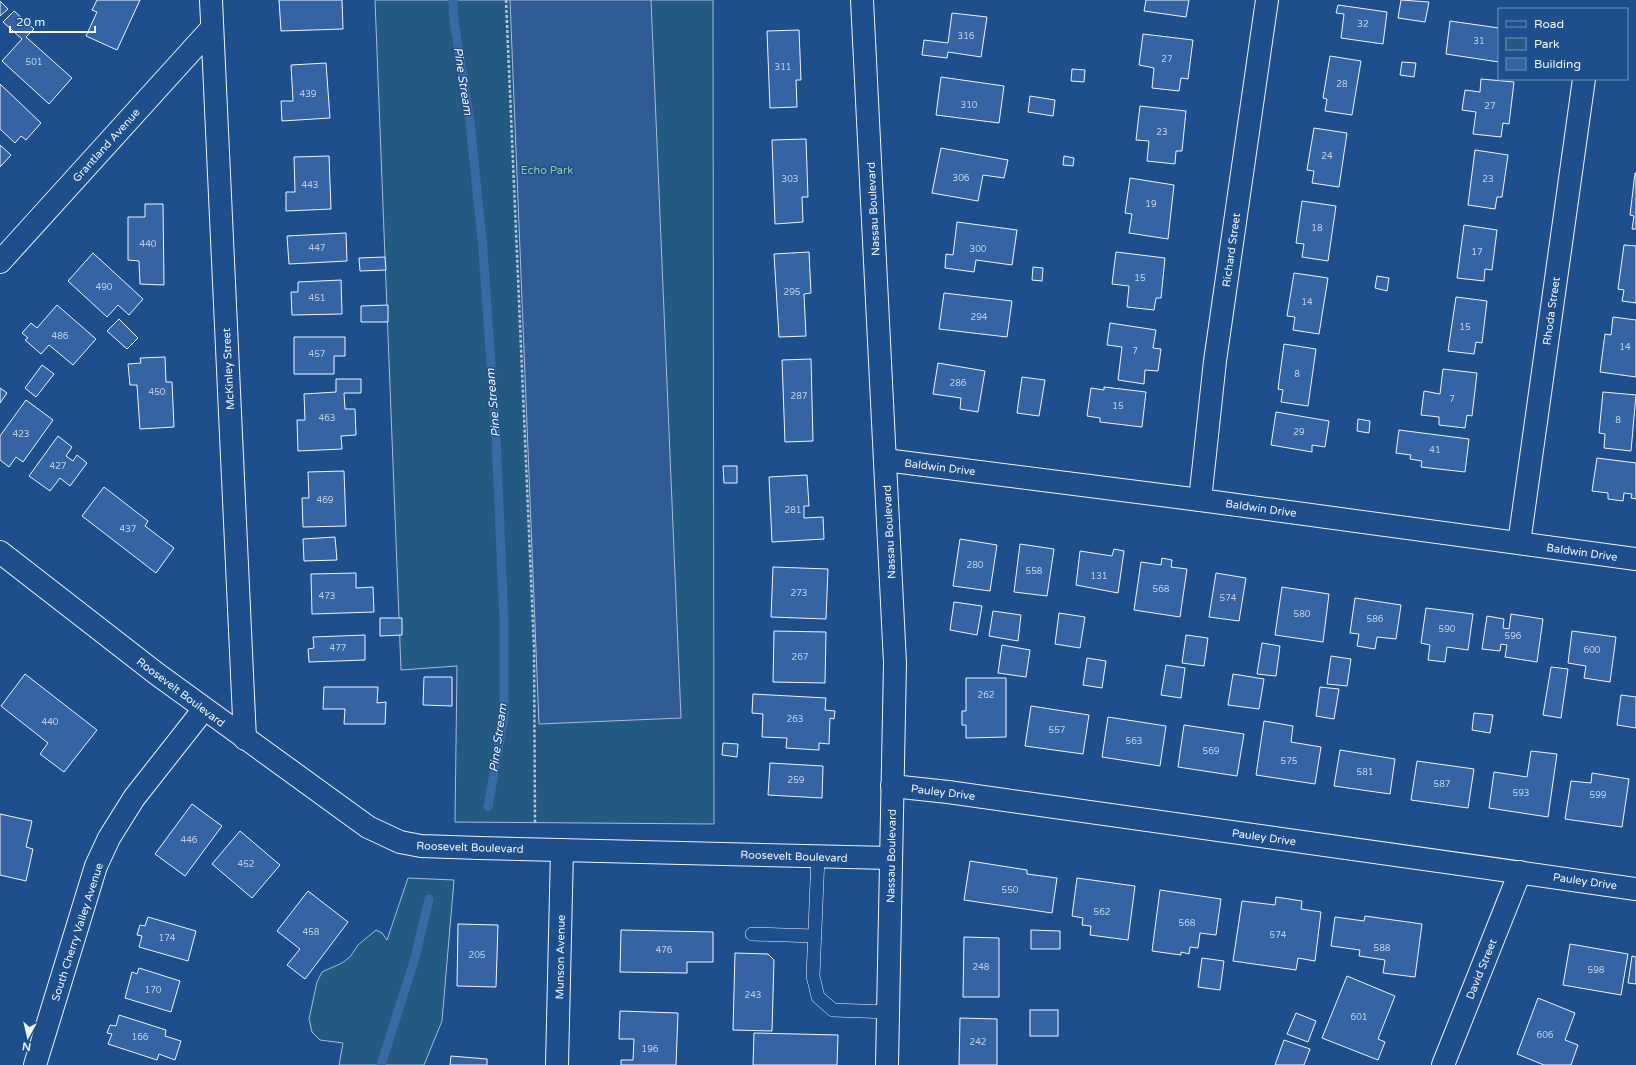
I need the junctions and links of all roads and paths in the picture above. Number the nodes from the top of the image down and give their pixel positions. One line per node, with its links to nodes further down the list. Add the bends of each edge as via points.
1 (211, 0): 5 (street, McKinley Street)
2 (506, 0): 16 (path, via 534,648)
3 (862, 0): 8 (street, Nassau Boulevard)
4 (1267, 0): 9 (street, Richard Street, via 1216,361)
5 (212, 28): 7 (street, Grantland Avenue); 14 (street, McKinley Street)
6 (1584, 80): 10 (street, Rhoda Street)
7 (0, 262)
8 (885, 460): 9 (street, Baldwin Drive); 15 (street, Nassau Boulevard, via 895,663)
9 (1200, 500): 10 (street, Baldwin Drive)
10 (1519, 543): 12 (street, Baldwin Drive)
11 (0, 552): 13 (street, Roosevelt Boulevard)
12 (1636, 559)
13 (204, 709): 14 (street, Roosevelt Boulevard); 25 (street, South Cherry Valley Avenue, via 134,798 109,838 96,866)
14 (245, 739): 17 (street, Roosevelt Boulevard, via 368,827 400,842 421,846)
15 (892, 786): 19 (street, Nassau Boulevard); 20 (street, Pauley Drive)
16 (535, 823)
17 (562, 850): 18 (street, Roosevelt Boulevard); 26 (street, Munson Avenue)
18 (818, 857): 19 (street, Roosevelt Boulevard); 23 (lane)
19 (890, 858): 24 (street, Nassau Boulevard)
20 (1520, 872): 21 (street, Pauley Drive); 28 (street, David Street)
21 (1636, 889)
22 (752, 934): 23 (lane)
23 (814, 936): 24 (lane, via 813,976 818,996 833,1010)
24 (888, 1012): 27 (street, Nassau Boulevard)
25 (35, 1065)
26 (557, 1065)
27 (887, 1065)
28 (1443, 1065)

